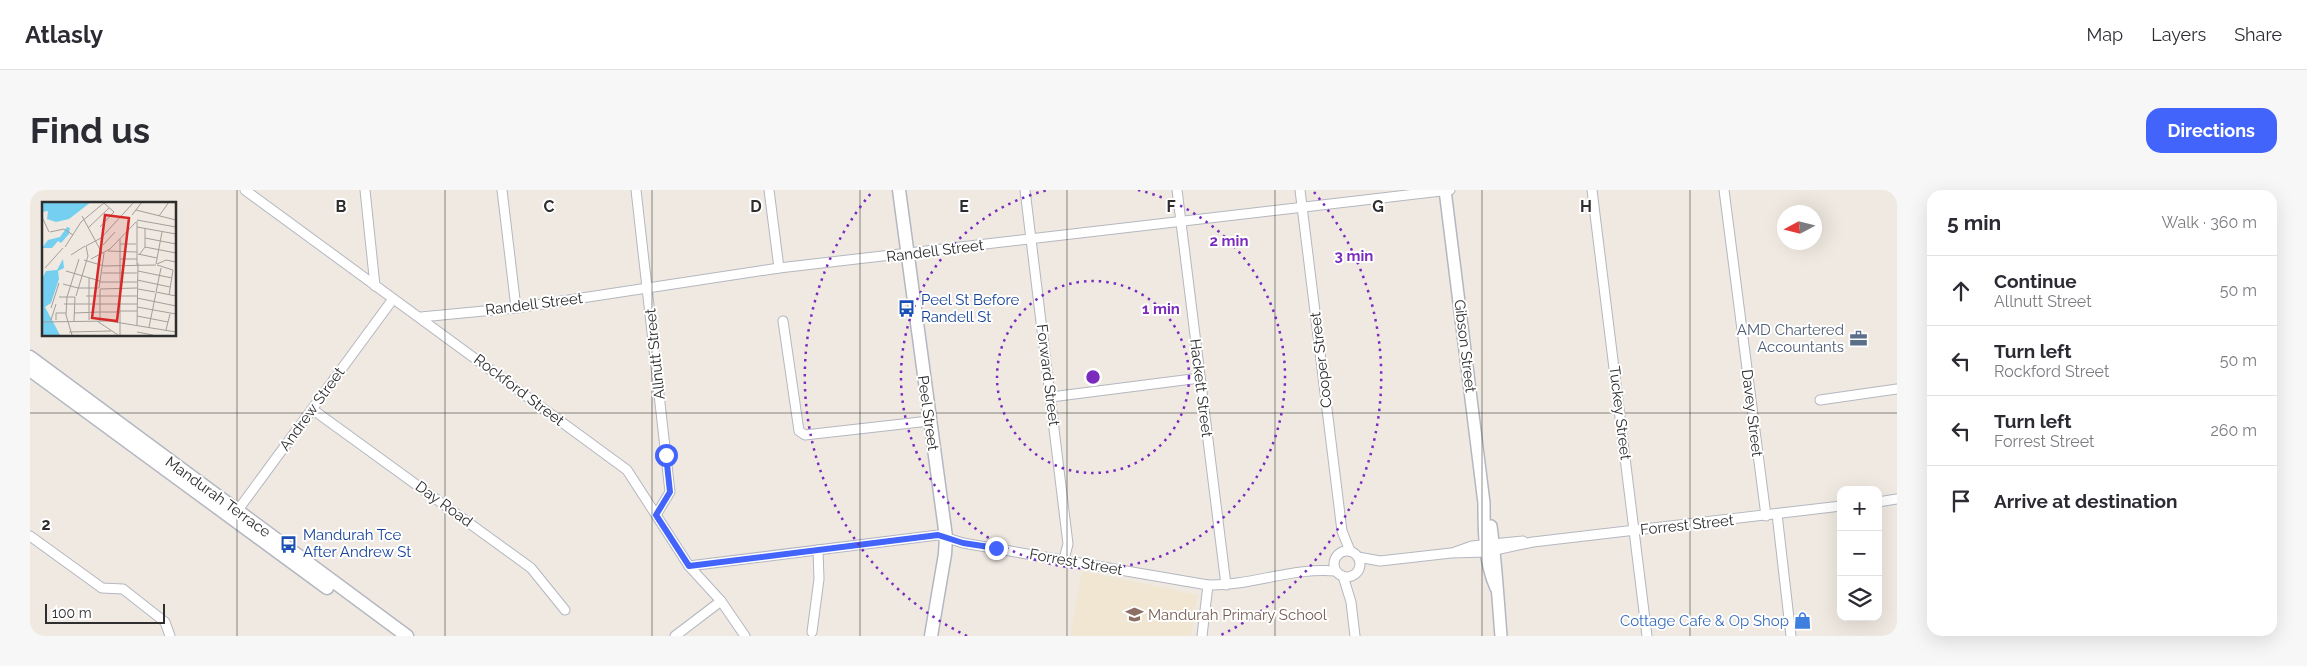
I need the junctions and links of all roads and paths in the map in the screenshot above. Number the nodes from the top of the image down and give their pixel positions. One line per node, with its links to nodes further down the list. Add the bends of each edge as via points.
1 (246, 190): 19 (street, Rockford Street)
2 (365, 190): 19 (street)
3 (502, 190): 22 (street)
4 (636, 190): 20 (street, Allnutt Street)
5 (769, 190): 18 (street)
6 (899, 190): 17 (main road, Peel Street)
7 (1024, 190): 16 (street, Forward Street)
8 (1177, 190): 15 (street, Hackett Street)
9 (1300, 190): 14 (street, Cooper Street)
10 (1445, 190): 11 (street, Randell Street); 14 (street, Randell Street); 44 (street, Gibson Street)
11 (1450, 190)
12 (1592, 190): 40 (street, Tuckey Street)
13 (1724, 190): 39 (street, Davey Street)
14 (1302, 208): 15 (street, Randell Street); 41 (street, Cooper Street)
15 (1181, 223): 16 (street, Randell Street); 27 (street, Hackett Street)
16 (1030, 239): 17 (street, Randell Street); 29 (street, Forward Street)
17 (908, 254): 18 (street, Randell Street); 32 (main road, Peel Street)
18 (779, 268): 20 (street, Randell Street)
19 (375, 286): 21 (street, Rockford Street)
20 (648, 289): 22 (street, Randell Street); 38 (street, Allnutt Street, via 670,492)
21 (393, 299): 23 (street, Rockford Street); 31 (street, Andrew Street)
22 (516, 308): 23 (street, Randell Street)
23 (421, 317): 38 (street, Rockford Street, via 627,470)
24 (783, 321): 32 (street, via 799,431 805,435)
25 (30, 357): 37 (main road, Mandurah Terrace)
26 (30, 370): 37 (main road, Mandurah Terrace)
27 (1200, 378): 29 (street); 56 (street, Hackett Street)
28 (1897, 389): 30 (street)
29 (1051, 397): 49 (street, Forward Street, via 1068,544)
30 (1820, 400)
31 (312, 409): 37 (street, Andrew Street); 59 (street, Day Road, via 531,568)
32 (929, 422): 43 (main road, Peel Street)
33 (1897, 499): 34 (street)
34 (1882, 501)
35 (1837, 506): 36 (street, Forrest Street)
36 (1777, 514): 39 (street, Forrest Street); 71 (street)
37 (235, 515): 62 (main road, Mandurah Terrace); 63 (main road, Mandurah Terrace)
38 (656, 515): 51 (street, Rockford Street)
39 (1766, 516): 40 (street, Forrest Street)
40 (1634, 530): 44 (street, Forrest Street, via 1534,542 1515,541); 70 (street, Tuckey Street)
41 (1342, 531): 46 (street, Cooper Street); 47 (street, Cooper Street)
42 (30, 536): 61 (street, via 102,588 123,590 165,622)
43 (946, 537): 45 (street, Forrest Street, via 929,536); 49 (street, Forrest Street, via 963,543); 66 (main road, Peel Street)
44 (1490, 548): 50 (street, Forrest Street); 69 (street, Gibson Street, via 1497,569)
45 (818, 550): 51 (street, Forrest Street); 60 (street, via 819,579)
46 (1350, 551): 47 (street, via 1343,551); 48 (street)
47 (1336, 557): 52 (street, Forrest Street); 54 (street)
48 (1358, 557): 50 (street, Forrest Street); 53 (street, via 1360,564)
49 (1064, 560): 55 (street, Forrest Street)
50 (1380, 560): 53 (street, Forrest Street)
51 (689, 566): 57 (street, Rockford Street)
52 (1314, 569): 54 (street, Forrest Street); 56 (street, Forrest Street)
53 (1355, 573): 54 (street); 58 (street)
54 (1339, 574): 58 (street)
55 (1208, 585): 56 (street, Forrest Street); 67 (street)
56 (1226, 585)
57 (721, 602): 64 (street); 65 (street, Rockford Street)
58 (1351, 602): 68 (street)
59 (565, 610)
60 (812, 632)
61 (170, 636)
62 (394, 636)
63 (407, 636)
64 (675, 636)
65 (745, 636)
66 (931, 636)
67 (1202, 636)
68 (1355, 636)
69 (1501, 636)
70 (1647, 636)
71 (1791, 636)

